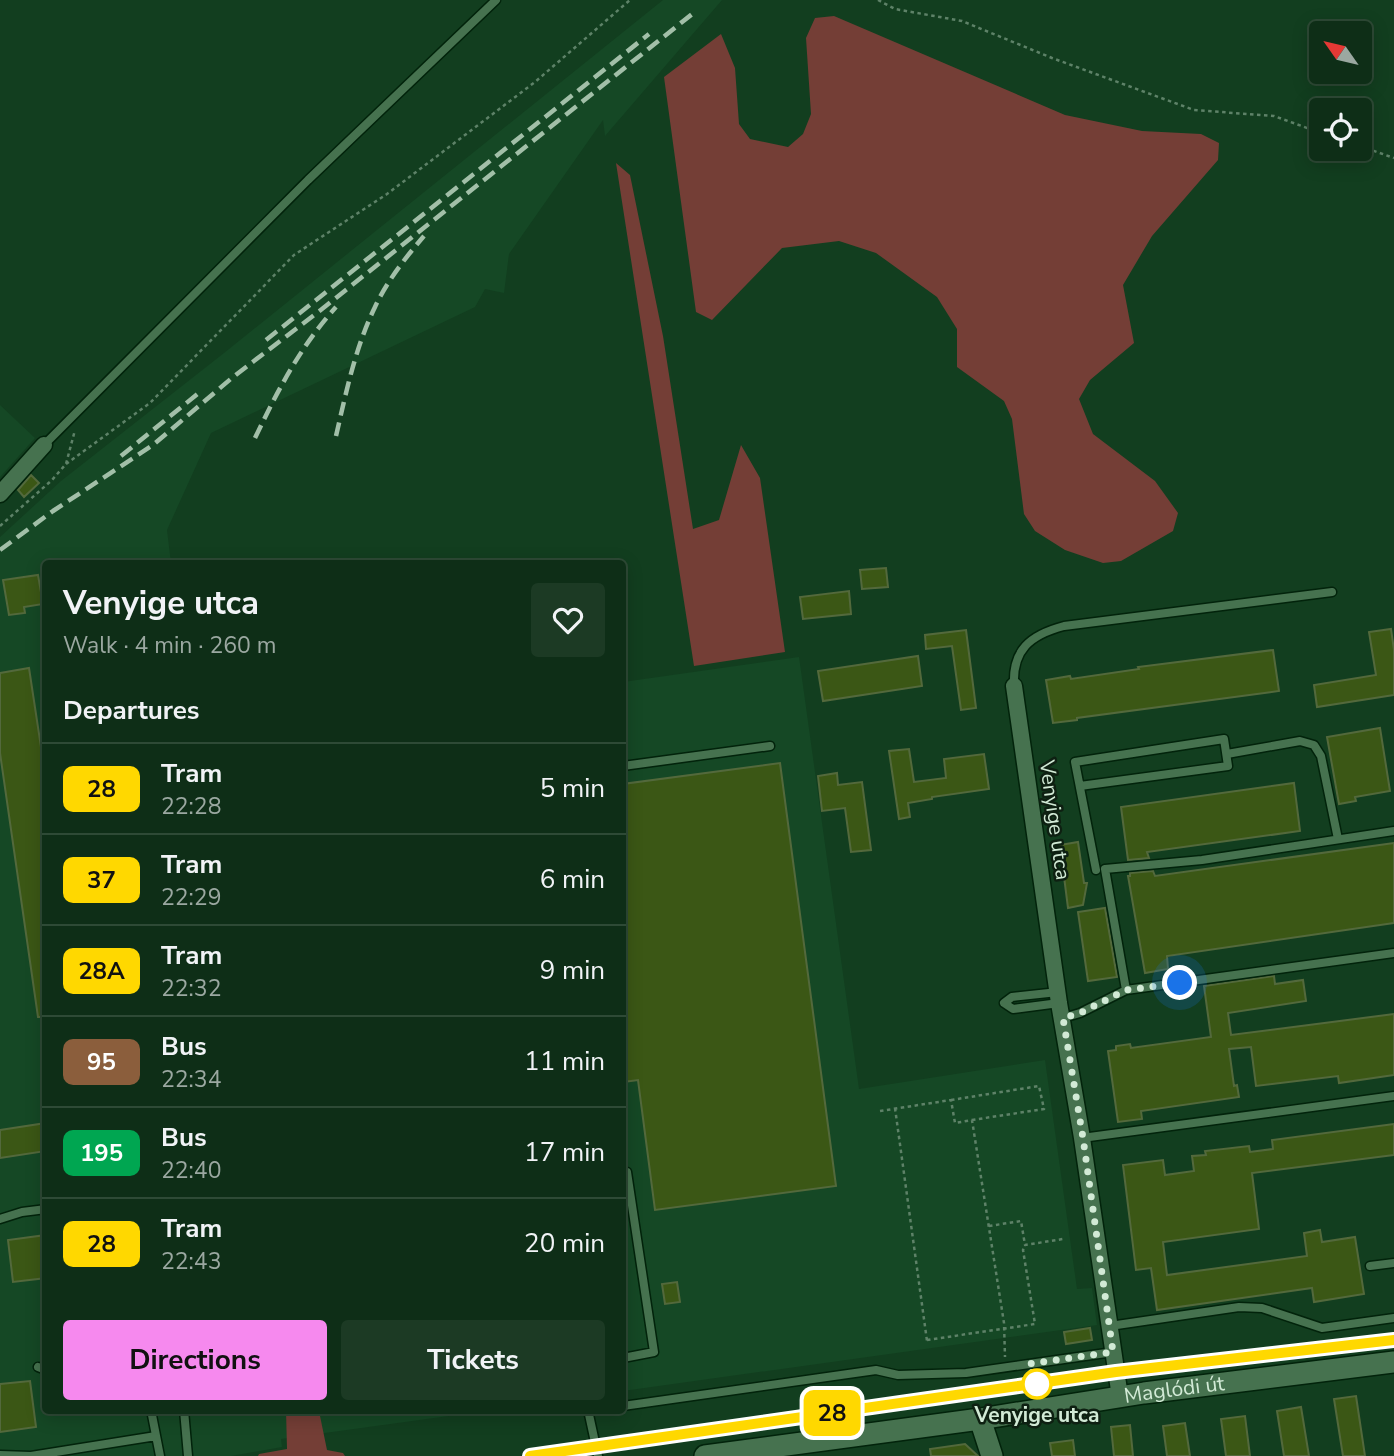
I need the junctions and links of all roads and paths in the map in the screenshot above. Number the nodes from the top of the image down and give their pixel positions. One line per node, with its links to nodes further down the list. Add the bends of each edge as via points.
1 (496, 0): 7 (lane)
2 (630, 0): 9 (path, via 525,90 387,194 294,255 150,403)
3 (878, 0): 4 (path, via 895,9 962,21 1194,110 1274,116)
4 (1309, 129)
5 (1372, 150): 6 (path)
6 (1394, 158)
7 (88, 399): 8 (lane); 9 (path)
8 (44, 444): 10 (street)
9 (66, 464): 11 (path)
10 (0, 494)
11 (0, 526)
12 (1332, 592): 13 (lane, Venyige utca, via 1053,629 1033,639 1018,656)
13 (1014, 686): 23 (street, Venyige utca)
14 (770, 747): 16 (lane)
15 (1227, 754): 17 (lane, via 1228,766); 17 (lane, via 1224,739 1075,762); 19 (lane, via 1300,741 1314,745 1321,756)
16 (626, 766)
17 (1080, 786): 20 (lane)
18 (1394, 831): 19 (lane)
19 (1338, 839): 22 (lane, via 1105,869)
20 (1096, 870)
21 (1394, 953): 22 (lane)
22 (1126, 990): 23 (lane, via 1080,1013)
23 (1060, 1005): 23 (lane, via 1012,997 1004,1003 1013,1009); 29 (street, Venyige utca)
24 (1394, 1096): 29 (lane)
25 (951, 1100): 26 (path); 28 (path, via 955,1123); 28 (path, via 1039,1086 1044,1109)
26 (895, 1108): 27 (path); 40 (path, via 927,1341)
27 (880, 1111)
28 (972, 1120): 33 (path)
29 (1083, 1138): 39 (street, Venyige utca)
30 (626, 1172): 42 (lane, via 654,1352)
31 (42, 1210): 32 (lane)
32 (0, 1219)
33 (989, 1226): 35 (path, via 1021,1221); 40 (path)
34 (1063, 1239): 35 (path)
35 (1025, 1244): 40 (path, via 1035,1324)
36 (1394, 1263): 37 (lane)
37 (1370, 1266)
38 (1394, 1318): 39 (lane, via 1322,1328 1262,1308 1239,1307)
39 (1110, 1326): 41 (street, Venyige utca)
40 (1003, 1329): 44 (path)
41 (1113, 1352): 44 (lane); 45 (street, Venyige utca)
42 (626, 1357)
43 (1394, 1362): 45 (street, Maglódi út)
44 (1006, 1367): 46 (lane, via 898,1375 876,1370)
45 (1120, 1397): 50 (street, Maglódi út)
46 (626, 1406)
47 (152, 1414): 51 (lane)
48 (184, 1414): 54 (lane)
49 (590, 1414): 55 (lane)
50 (980, 1419): 56 (street, Maglódi út); 57 (street)
51 (156, 1436): 52 (lane, via 31,1456); 53 (lane)
52 (0, 1455)
53 (160, 1456)
54 (188, 1456)
55 (598, 1456)
56 (705, 1456)
57 (992, 1456)

